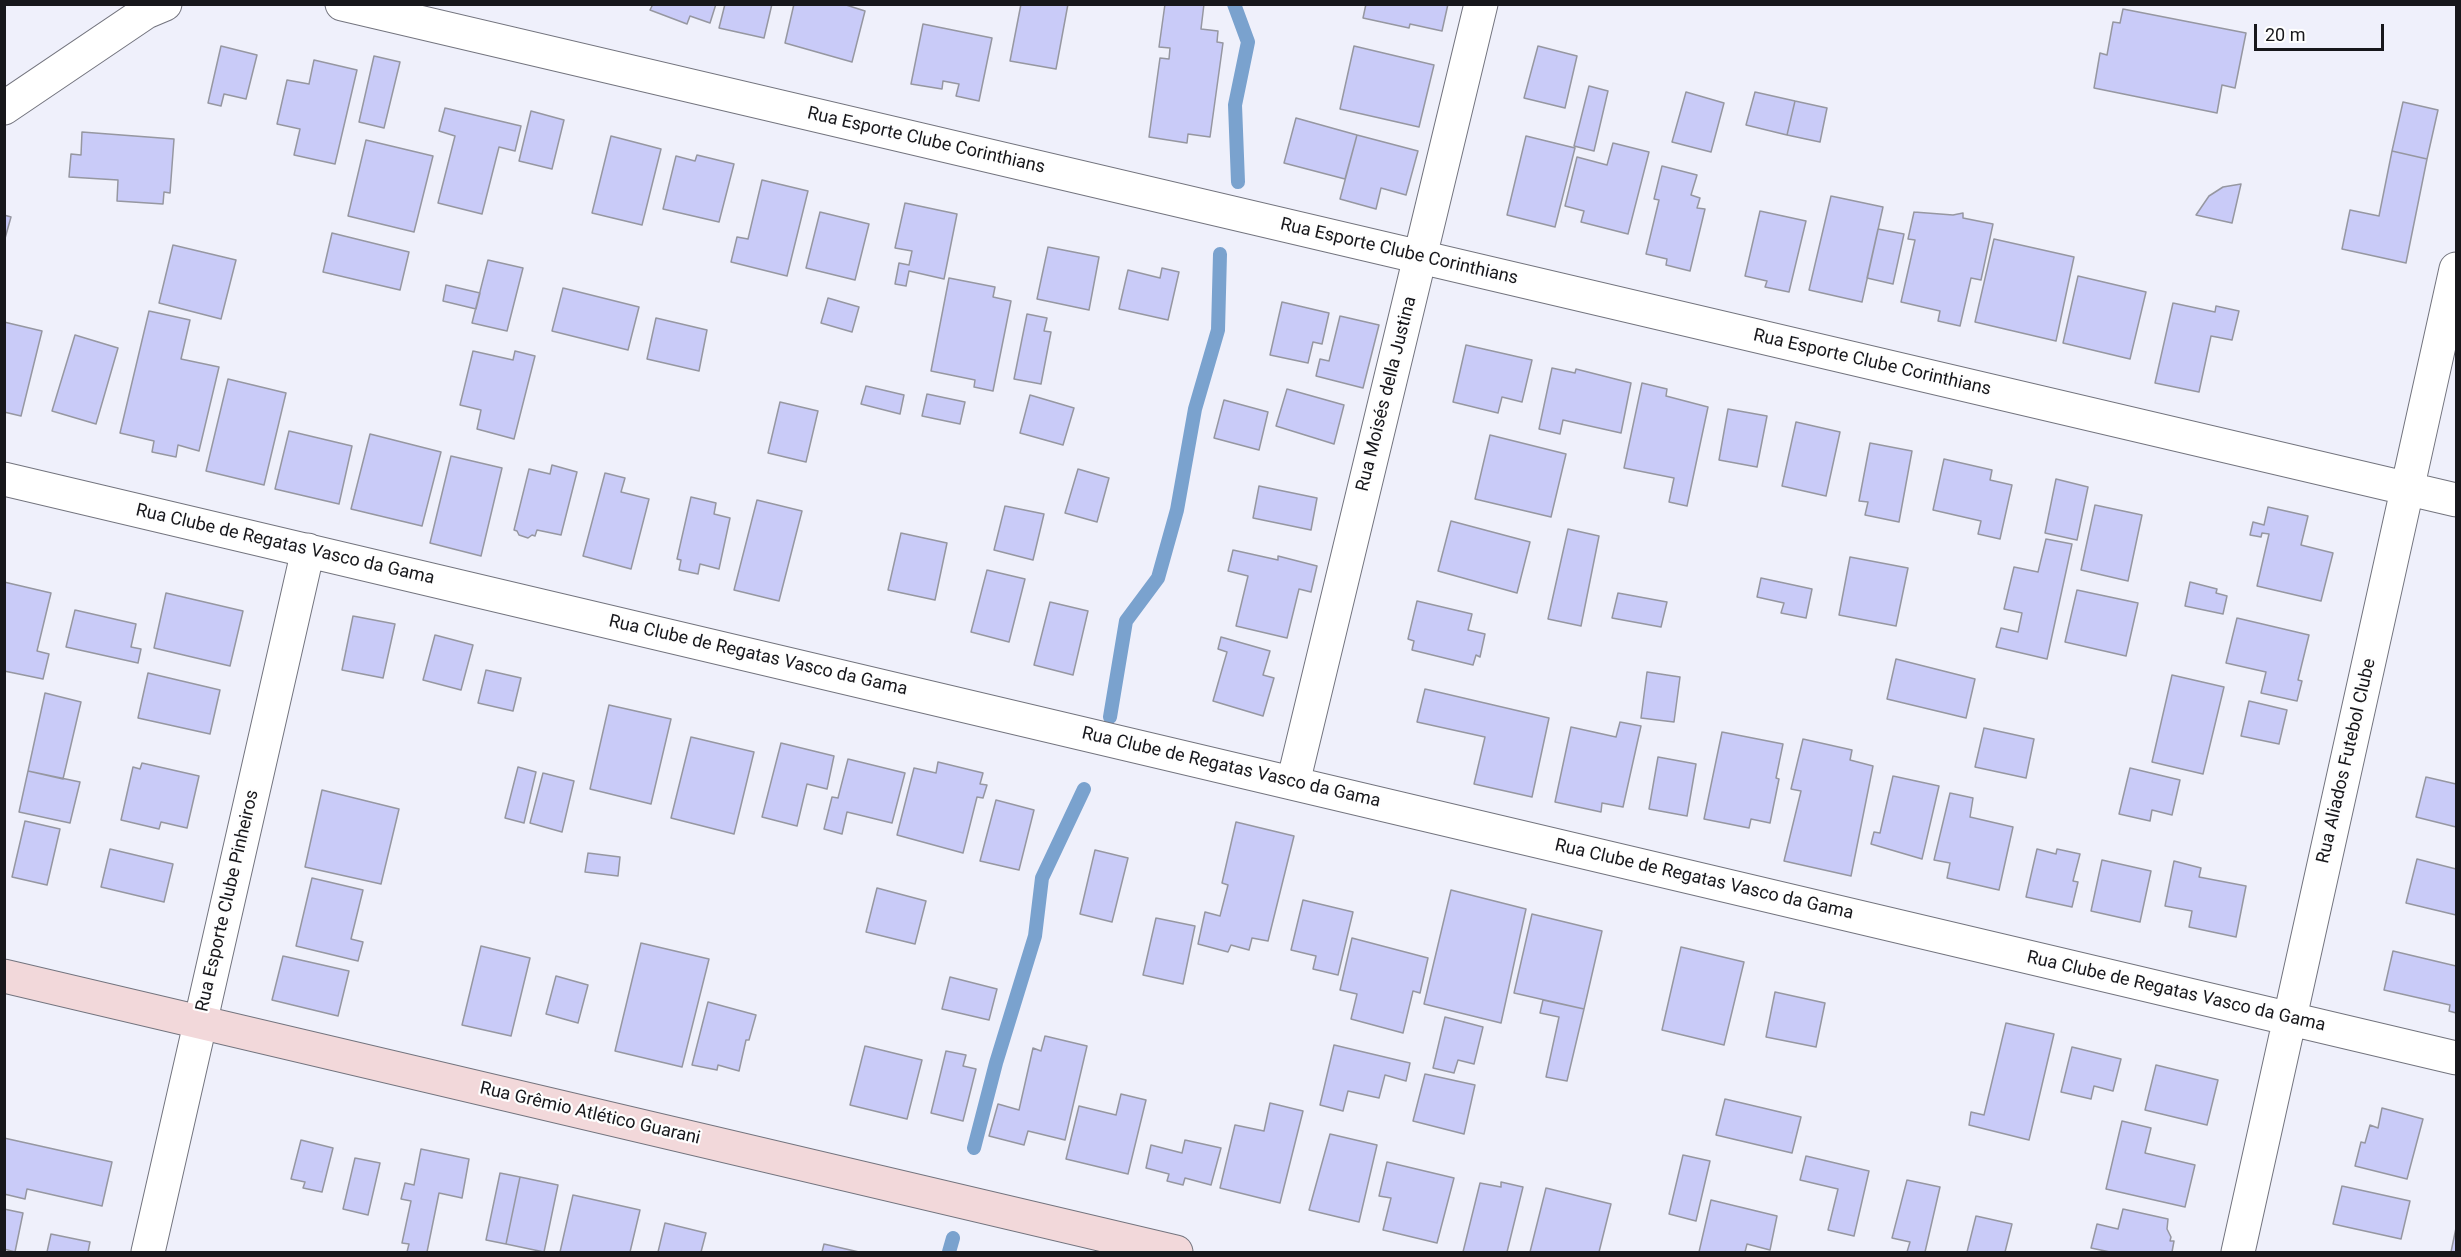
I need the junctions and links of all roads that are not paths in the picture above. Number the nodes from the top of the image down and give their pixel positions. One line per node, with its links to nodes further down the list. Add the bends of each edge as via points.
1 (165, 4): 4 (street, via 146,12)
2 (342, 4): 5 (street, Rua Esporte Clube Corinthians)
3 (1481, 4): 5 (street, Rua Moisés della Justina)
4 (4, 108)
5 (1419, 257): 8 (street, Rua Esporte Clube Corinthians); 11 (street, Rua Moisés della Justina)
6 (2457, 268): 8 (street, Rua Aliados Futebol Clube)
7 (4, 479): 10 (street, Rua Clube de Regatas Vasco da Gama)
8 (2408, 488): 9 (street, Rua Esporte Clube Corinthians); 13 (street, Rua Aliados Futebol Clube)
9 (2457, 500)
10 (308, 550): 11 (street, Rua Clube de Regatas Vasco da Gama); 14 (street, Rua Esporte Clube Pinheiros)
11 (1293, 783): 13 (street, Rua Clube de Regatas Vasco da Gama)
12 (4, 976): 14 (street, Rua Grêmio Atlético Guarani)
13 (2290, 1018): 15 (street, Rua Clube de Regatas Vasco da Gama); 18 (street, Rua Aliados Futebol Clube)
14 (201, 1022): 16 (street, Rua Esporte Clube Pinheiros); 17 (street, Rua Grêmio Atlético Guarani)
15 (2457, 1058)
16 (148, 1252)
17 (1176, 1252)
18 (2238, 1252)

